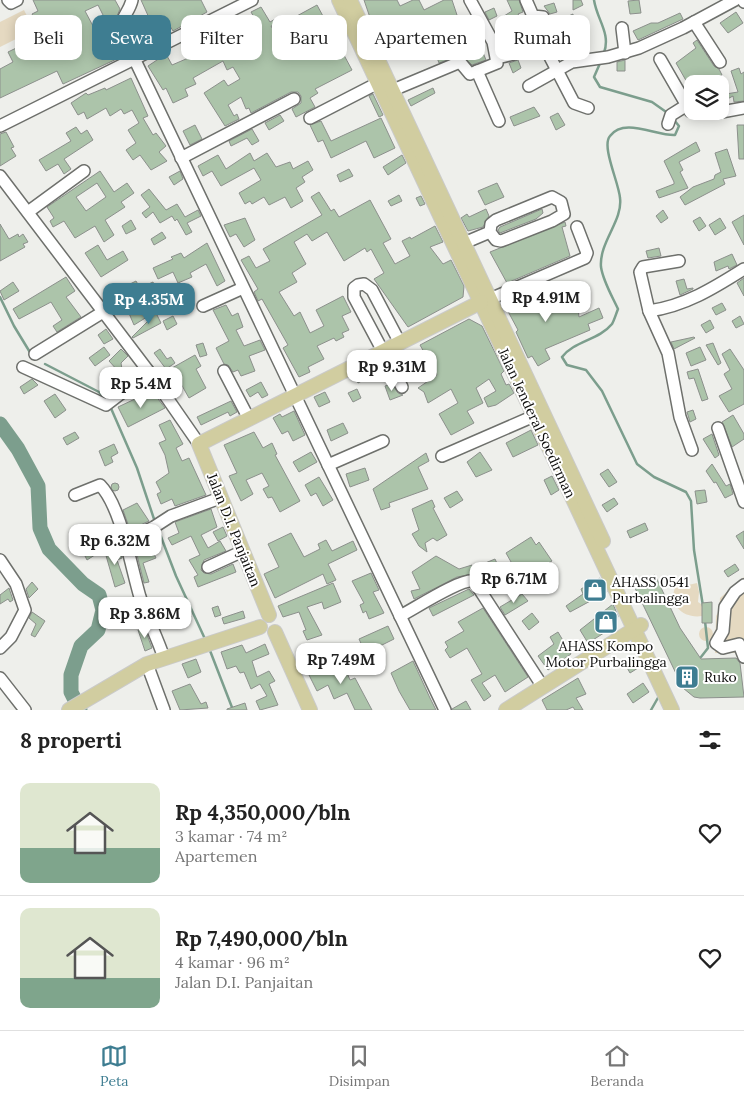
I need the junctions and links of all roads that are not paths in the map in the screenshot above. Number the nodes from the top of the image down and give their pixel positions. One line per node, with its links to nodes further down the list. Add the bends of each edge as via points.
1 (8, 0): 2 (street, via 11,3)
2 (17, 0)
3 (132, 0): 10 (street)
4 (252, 0): 14 (street)
5 (340, 0): 24 (main road, Jalan Jenderal Soedirman)
6 (350, 0): 26 (main road, Jalan Jenderal Soedirman)
7 (470, 0): 15 (street, via 490,34)
8 (526, 0): 11 (street)
9 (735, 0): 12 (street)
10 (125, 15)
11 (533, 15)
12 (694, 22): 16 (street); 21 (street)
13 (622, 28): 16 (street)
14 (171, 42)
15 (495, 51)
16 (625, 53): 22 (street, via 577,60)
17 (660, 59): 27 (street)
18 (135, 60): 36 (street); 37 (street)
19 (497, 60): 23 (street, via 496,64)
20 (552, 60): 22 (street)
21 (720, 62)
22 (556, 69): 25 (street); 29 (street, via 575,105)
23 (477, 71): 26 (street, via 467,74 460,62); 34 (street)
24 (378, 83): 33 (street); 48 (main road, Jalan Jenderal Soedirman)
25 (529, 86)
26 (393, 90): 43 (main road, Jalan Jenderal Soedirman)
27 (684, 96)
28 (294, 99): 37 (street)
29 (588, 108)
30 (744, 108): 32 (street)
31 (684, 111): 35 (street, via 671,115)
32 (729, 111)
33 (310, 118)
34 (499, 121)
35 (668, 124)
36 (0, 126)
37 (181, 158): 46 (street)
38 (84, 171): 40 (street)
39 (0, 176): 40 (street)
40 (28, 212): 51 (street)
41 (577, 227): 48 (street, via 587,253 585,258)
42 (490, 232): 42 (street, via 491,224 496,220 552,197 561,202 564,214 552,221 502,241 496,240); 43 (street)
43 (464, 242): 48 (main road, Jalan Jenderal Soedirman)
44 (679, 261): 52 (street, via 641,269)
45 (744, 269): 52 (street, via 698,296)
46 (243, 288): 50 (street); 60 (street)
47 (374, 294): 49 (street); 49 (street, via 368,285 358,284 352,293); 53 (street)
48 (485, 301): 53 (main road); 61 (main road, Jalan Jenderal Soedirman); 80 (main road, Jalan Jenderal Soedirman)
49 (358, 304): 54 (street)
50 (202, 306)
51 (103, 312): 55 (street); 58 (street)
52 (649, 312): 66 (street, via 668,354 680,417)
53 (400, 343): 54 (main road)
54 (382, 352): 59 (street); 60 (main road)
55 (35, 354)
56 (23, 368): 58 (street, via 111,402)
57 (224, 371): 62 (street)
58 (149, 372): 65 (street)
59 (402, 388)
60 (295, 396): 62 (main road); 68 (street)
61 (534, 416): 67 (street); 80 (main road, Jalan Jenderal Soedirman)
62 (249, 419): 65 (main road)
63 (718, 428): 71 (street)
64 (382, 441): 68 (street)
65 (198, 444): 70 (main road, Jalan D.I. Panjaitan)
66 (692, 450)
67 (442, 456)
68 (328, 465): 78 (street)
69 (74, 495): 72 (street, via 101,485)
70 (220, 498): 72 (street, via 171,516); 73 (main road, Jalan D.I. Panjaitan)
71 (744, 502)
72 (125, 541): 84 (street, via 141,598)
73 (243, 551): 75 (street); 77 (main road, Jalan D.I. Panjaitan)
74 (0, 560): 82 (street, via 16,584 25,610 12,637)
75 (208, 567)
76 (744, 585): 83 (street, via 725,607 724,631 716,644 723,648 739,644)
77 (269, 615): 79 (main road, via 261,619); 81 (main road, via 277,620)
78 (400, 616): 87 (street, via 458,585 469,580 474,582); 92 (street)
79 (260, 627): 81 (main road, via 266,634); 84 (main road)
80 (638, 627): 87 (main road); 94 (main road, Jalan Jenderal Soedirman); 95 (main road, Jalan Jenderal Soedirman)
81 (275, 632): 91 (main road)
82 (0, 648)
83 (744, 657)
84 (164, 658): 85 (main road)
85 (147, 664): 89 (main road); 90 (street)
86 (0, 678): 88 (street)
87 (543, 687): 93 (main road)
88 (25, 710)
89 (69, 710)
90 (164, 710)
91 (310, 710)
92 (445, 710)
93 (506, 710)
94 (672, 710)
95 (682, 710)

